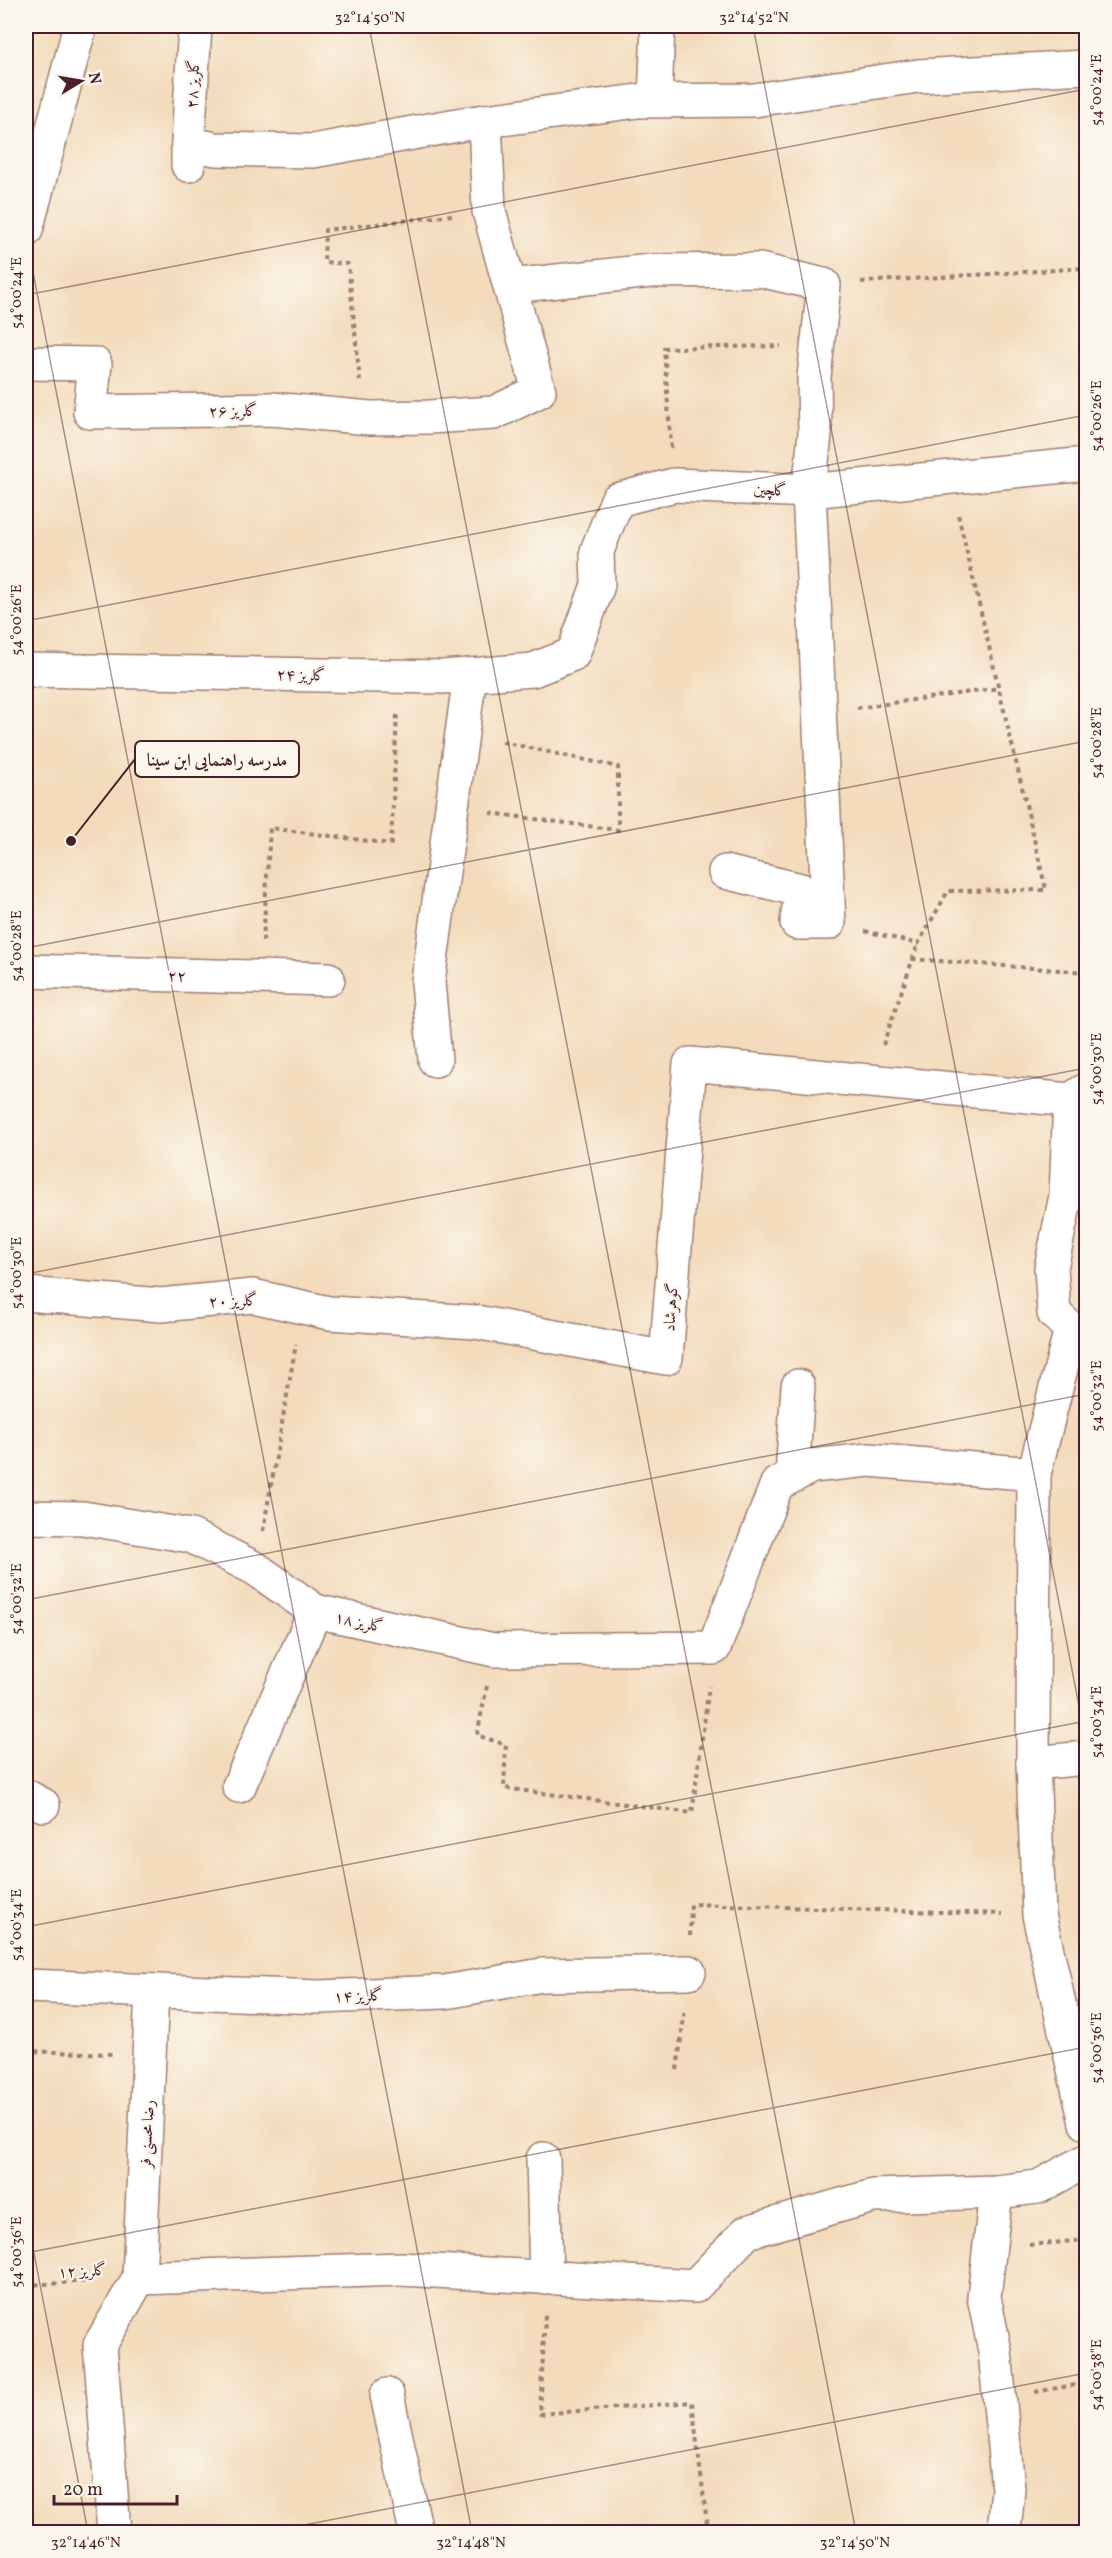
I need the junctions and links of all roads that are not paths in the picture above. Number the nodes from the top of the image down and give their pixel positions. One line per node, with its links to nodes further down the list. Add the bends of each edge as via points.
1 (80, 26): 7 (street)
2 (195, 26): 6 (street, گلریز ۲۸, via 188,154 215,149 314,151)
3 (658, 26): 5 (street)
4 (1086, 67): 5 (street, via 918,76 754,100)
5 (655, 100): 6 (street)
6 (485, 121): 8 (street, via 489,211)
7 (26, 230)
8 (511, 286): 9 (street, گلریز ۲۶, via 539,392 494,413 363,417 272,409 90,412 95,364); 11 (street, via 651,271 760,270 824,285 814,377 815,434)
9 (26, 363)
10 (1086, 464): 11 (street, گلچین)
11 (809, 491): 12 (street, گلچین, via 674,485 617,500 597,551 598,585); 15 (street, via 829,923 797,923 801,890)
12 (573, 654): 14 (street, گلریز ۲۴, via 533,670)
13 (26, 670): 14 (street, گلریز ۲۴)
14 (470, 675): 18 (street, via 428,982)
15 (725, 872)
16 (26, 970): 17 (street, ۲۲)
17 (328, 979)
18 (435, 1060)
19 (1078, 1095): 21 (street, گوهرشاد, via 690,1064 666,1358); 22 (street, via 1066,1196 1051,1268 1054,1313)
20 (26, 1294): 21 (street, گلریز ۲۰, via 161,1305 253,1296 328,1313)
21 (476, 1322)
22 (1079, 1331): 24 (street)
23 (798, 1386): 25 (street)
24 (1034, 1474): 25 (street, via 869,1460 812,1466); 29 (street)
25 (792, 1476): 27 (street, گلریز ۱۸, via 777,1484 714,1648 494,1650)
26 (26, 1517): 27 (street, گلریز ۱۸, via 83,1518 192,1536 256,1569)
27 (315, 1611): 30 (street)
28 (1086, 1758): 29 (street)
29 (1033, 1763): 34 (street, via 1040,1915)
30 (239, 1786)
31 (689, 1972): 33 (street, گلریز ۱۴, via 542,1975 445,1992 319,1997)
32 (26, 1986): 33 (street, گلریز ۱۴)
33 (152, 1991): 38 (street, رضا محسنی فر)
34 (1086, 2123)
35 (543, 2159): 39 (street)
36 (1086, 2161): 37 (street, via 1038,2187)
37 (996, 2192): 39 (street, via 873,2196 747,2232 695,2286); 43 (street, via 984,2297 995,2351 1008,2489)
38 (139, 2278): 39 (street, via 401,2269); 41 (street, via 100,2345)
39 (546, 2278)
40 (387, 2395): 42 (street)
41 (114, 2532)
42 (416, 2532)
43 (1004, 2532)

